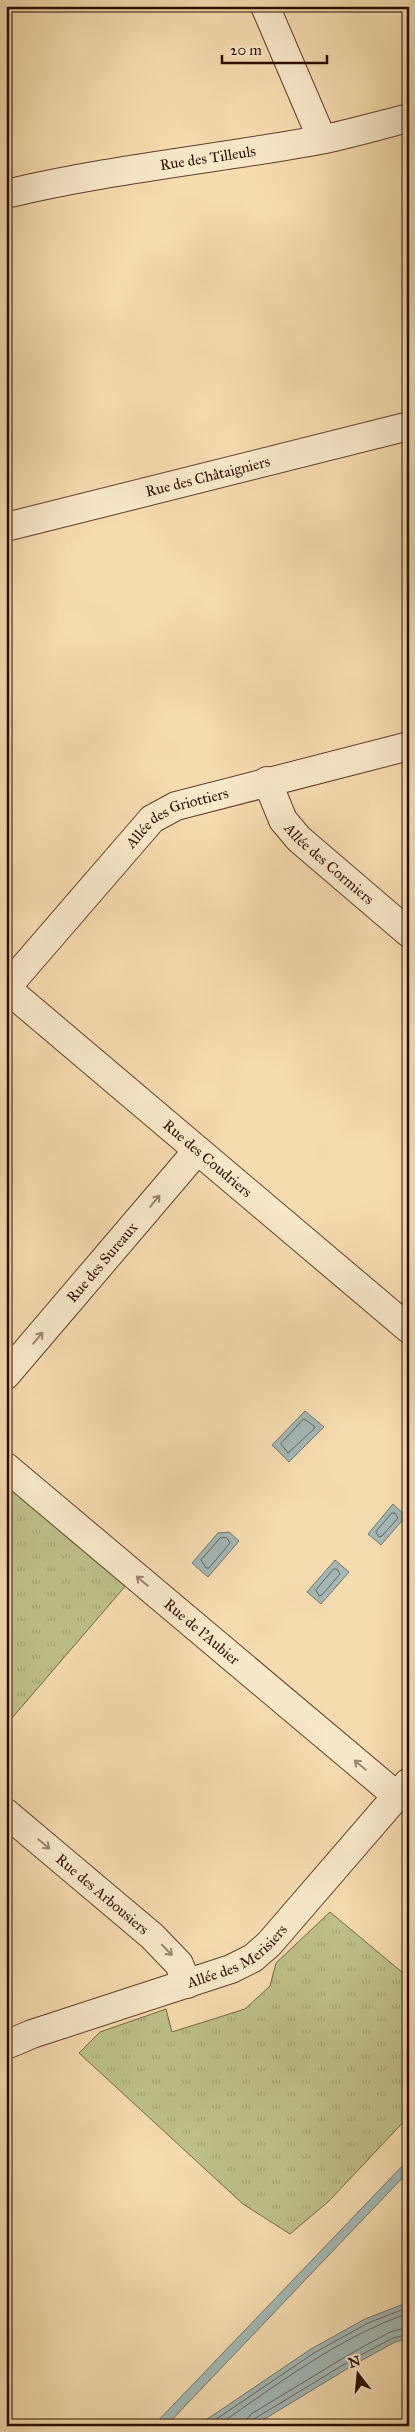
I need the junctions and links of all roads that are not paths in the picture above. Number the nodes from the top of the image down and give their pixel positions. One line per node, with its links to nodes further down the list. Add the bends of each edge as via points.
1 (266, 6): 3 (street)
2 (409, 118): 3 (street, Rue des Tilleuls)
3 (322, 140): 4 (street, Rue des Tilleuls, via 172,162)
4 (6, 194)
5 (409, 426): 6 (street, Rue des Châtaigniers)
6 (6, 527)
7 (409, 746): 8 (street, Allée des Griottiers)
8 (268, 781): 9 (street, Allée des Cormiers, via 283,820 299,839); 10 (street, Allée des Griottiers, via 176,806 152,819)
9 (409, 933)
10 (6, 988): 11 (street, Rue des Coudriers)
11 (197, 1151): 12 (street, Rue des Coudriers); 13 (street, Rue des Sureaux, one-way to 11)
12 (409, 1329)
13 (6, 1375)
14 (6, 1467): 15 (street, Rue de l'Aubier, one-way to 14)
15 (403, 1789): 17 (street, Allée des Merisiers, via 269,1944 253,1958 231,1969)
16 (6, 1813): 17 (street, Rue des Arbousiers, one-way to 17, via 152,1936 179,1964)
17 (187, 1984): 18 (street, Allée des Merisiers)
18 (6, 2045)

